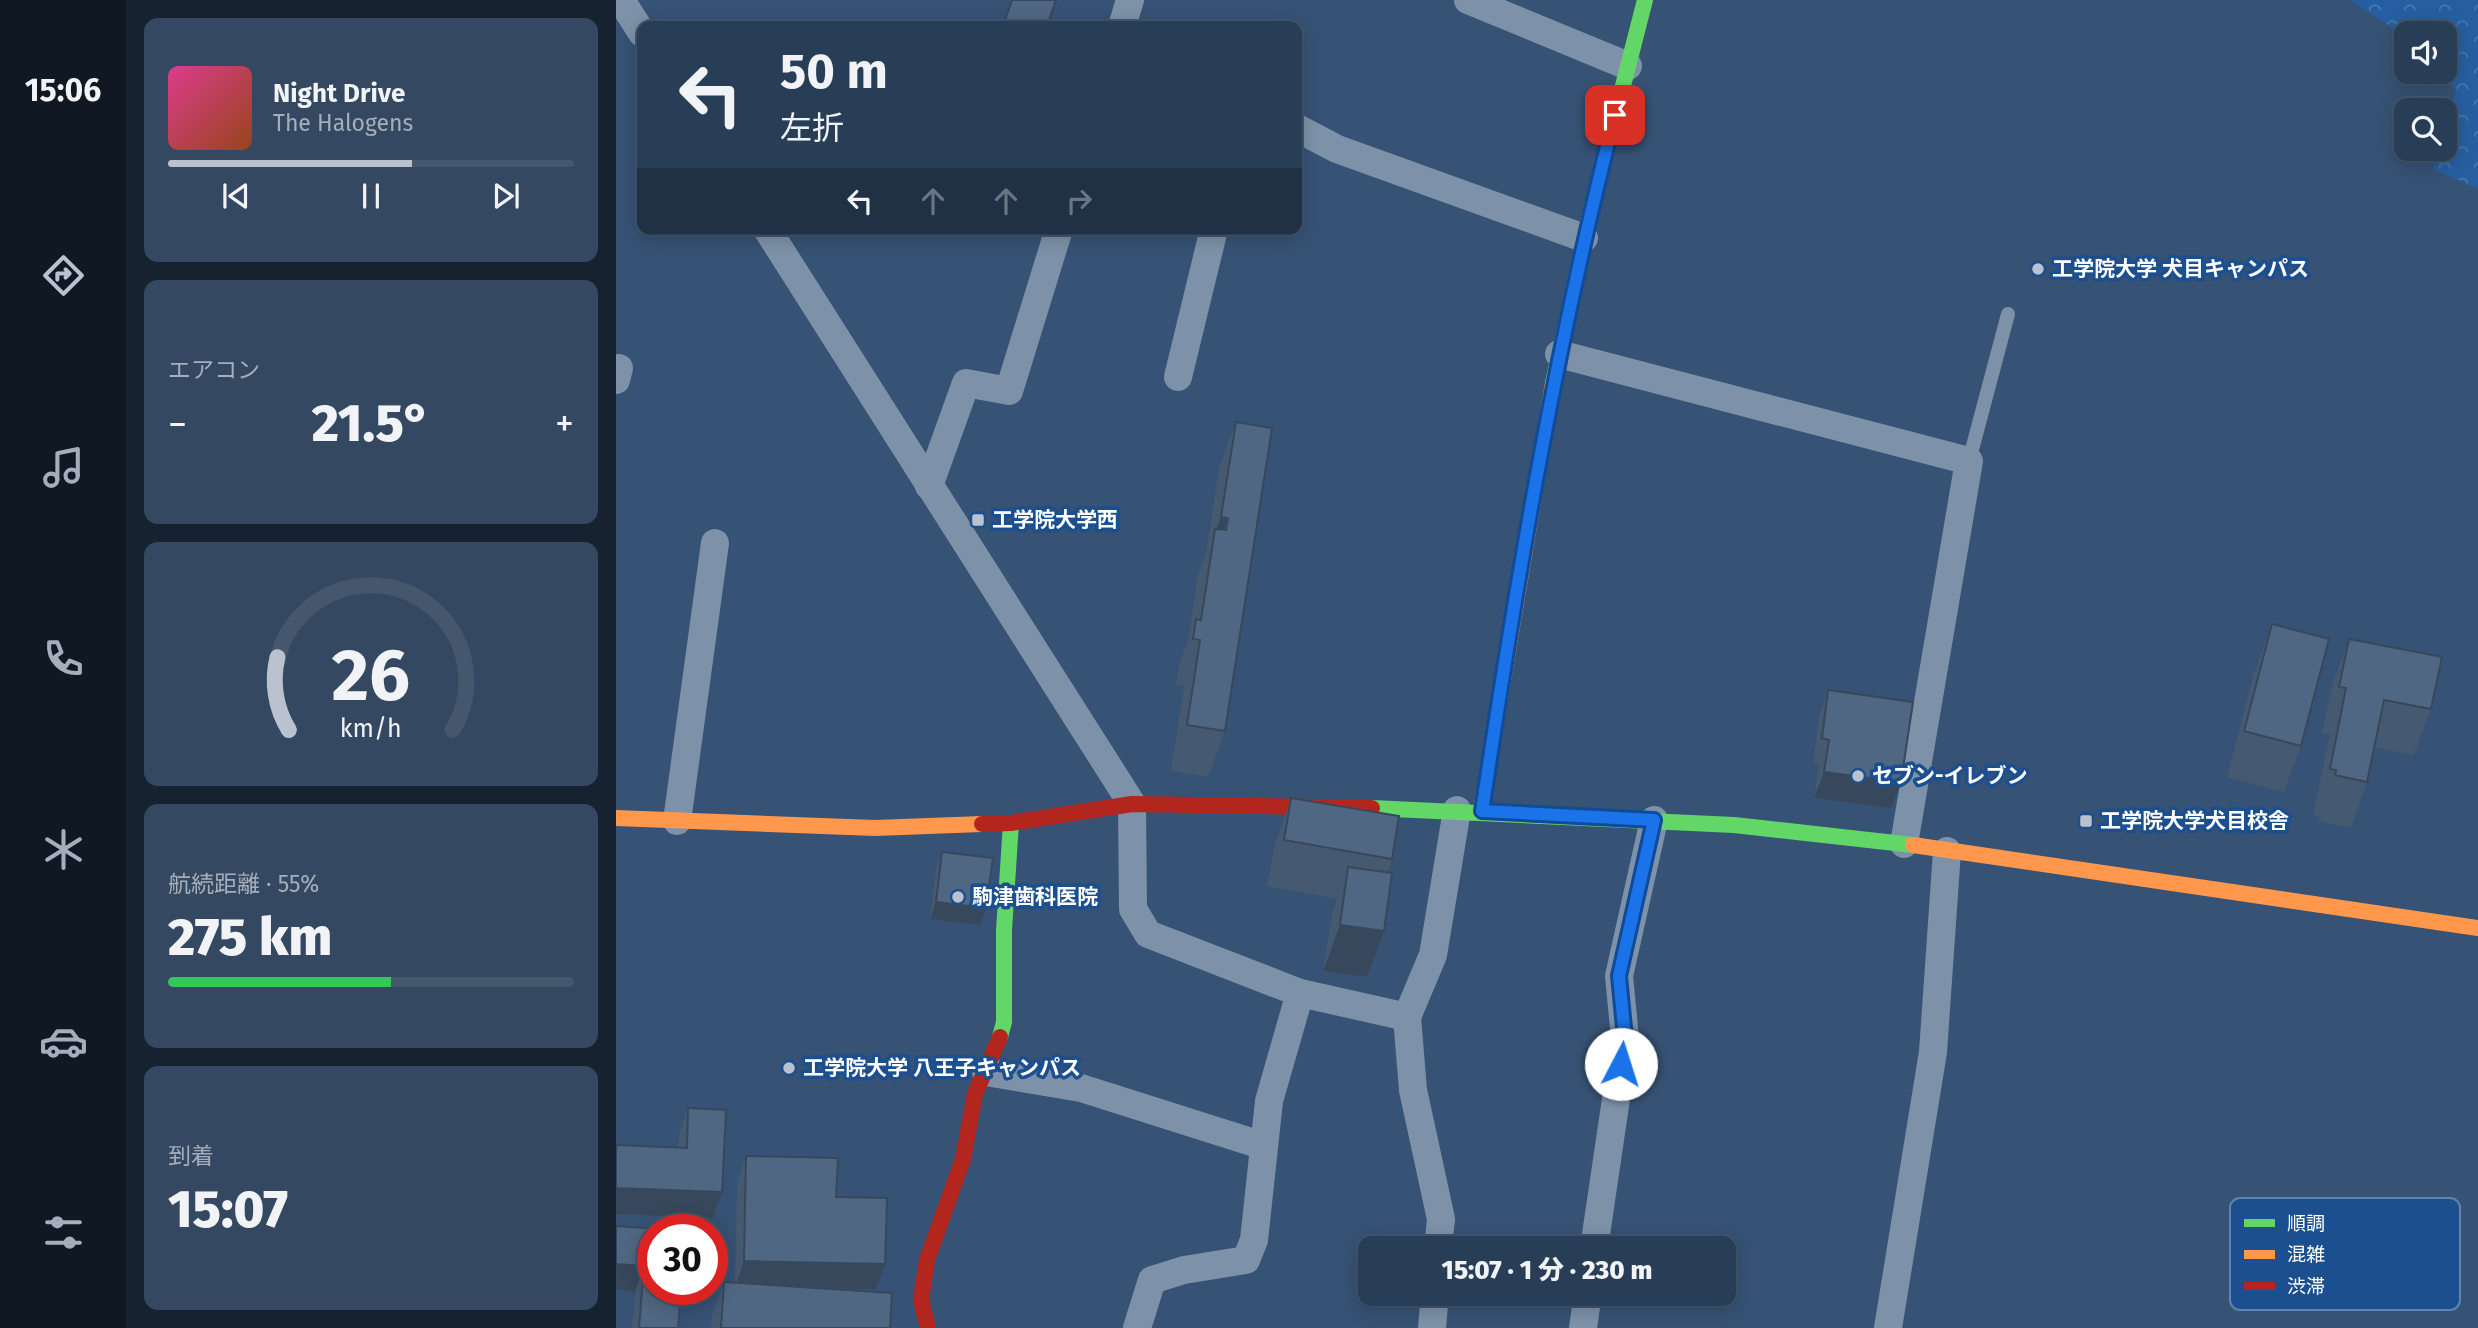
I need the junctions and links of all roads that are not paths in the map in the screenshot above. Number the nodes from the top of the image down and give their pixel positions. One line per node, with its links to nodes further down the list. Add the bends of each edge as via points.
1 (621, 0): 6 (street)
2 (1130, 0): 5 (street)
3 (1468, 0): 7 (street)
4 (1645, 0): 7 (street)
5 (1124, 21)
6 (637, 25)
7 (1628, 66): 12 (street)
8 (1302, 131): 12 (street, via 1337,149)
9 (770, 235): 17 (street)
10 (1057, 235): 17 (street, via 1009,391 966,383)
11 (1213, 235): 15 (street)
12 (1584, 238): 14 (street)
13 (2008, 314): 16 (lane)
14 (1559, 354): 16 (street); 20 (street)
15 (1178, 377)
16 (1969, 461): 25 (street)
17 (929, 486): 19 (street)
18 (715, 543): 23 (street)
19 (1132, 804): 20 (street); 24 (street); 28 (street, via 1133,909 1148,934)
20 (1469, 810): 22 (street); 29 (street, via 1433,955)
21 (616, 818): 23 (street)
22 (1654, 820): 25 (street); 33 (street, via 1619,976 1625,1038)
23 (677, 821): 24 (street, via 875,828)
24 (1011, 823): 30 (street, via 1004,1022 998,1049)
25 (1904, 844): 26 (street)
26 (1947, 851): 27 (street); 40 (street, via 1933,1052)
27 (2478, 928)
28 (1300, 993): 29 (street); 31 (street, via 1269,1101)
29 (1407, 1017): 32 (street, via 1413,1090 1441,1219)
30 (986, 1072): 31 (street, via 1081,1088); 36 (street, via 975,1094 963,1159 927,1260 921,1300)
31 (1264, 1146): 37 (street, via 1254,1240 1245,1260 1152,1280)
32 (1439, 1236)
33 (1596, 1236)
34 (1434, 1306): 38 (street)
35 (1586, 1306): 39 (street)
36 (928, 1328)
37 (1138, 1328)
38 (1432, 1328)
39 (1583, 1328)
40 (1888, 1328)

